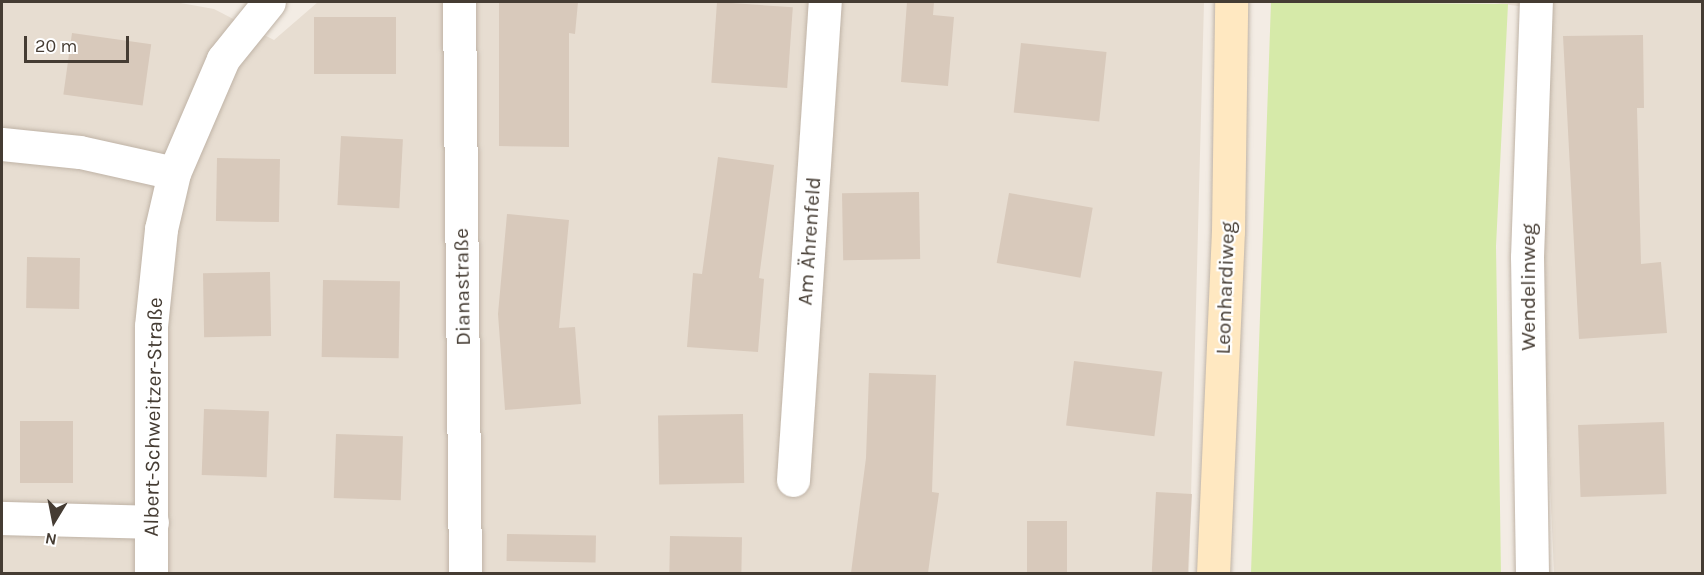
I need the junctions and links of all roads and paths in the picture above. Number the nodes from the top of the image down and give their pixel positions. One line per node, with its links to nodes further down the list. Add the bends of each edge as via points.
1 (269, 2): 7 (street, Albert-Schweitzer-Straße, via 223,59)
2 (459, 2): 12 (street, Dianastraße)
3 (825, 2): 8 (street, Am Ährenfeld)
4 (1231, 2): 13 (street, Leonhardiweg, via 1228,231)
5 (1536, 2): 14 (street, Wendelinweg, via 1527,257)
6 (2, 144): 7 (street, via 80,152)
7 (174, 172): 10 (street, Albert-Schweitzer-Straße, via 161,229 151,326)
8 (792, 480)
9 (2, 518): 10 (street)
10 (152, 522): 11 (street, Albert-Schweitzer-Straße)
11 (151, 573)
12 (465, 573)
13 (1213, 573)
14 (1532, 573)

